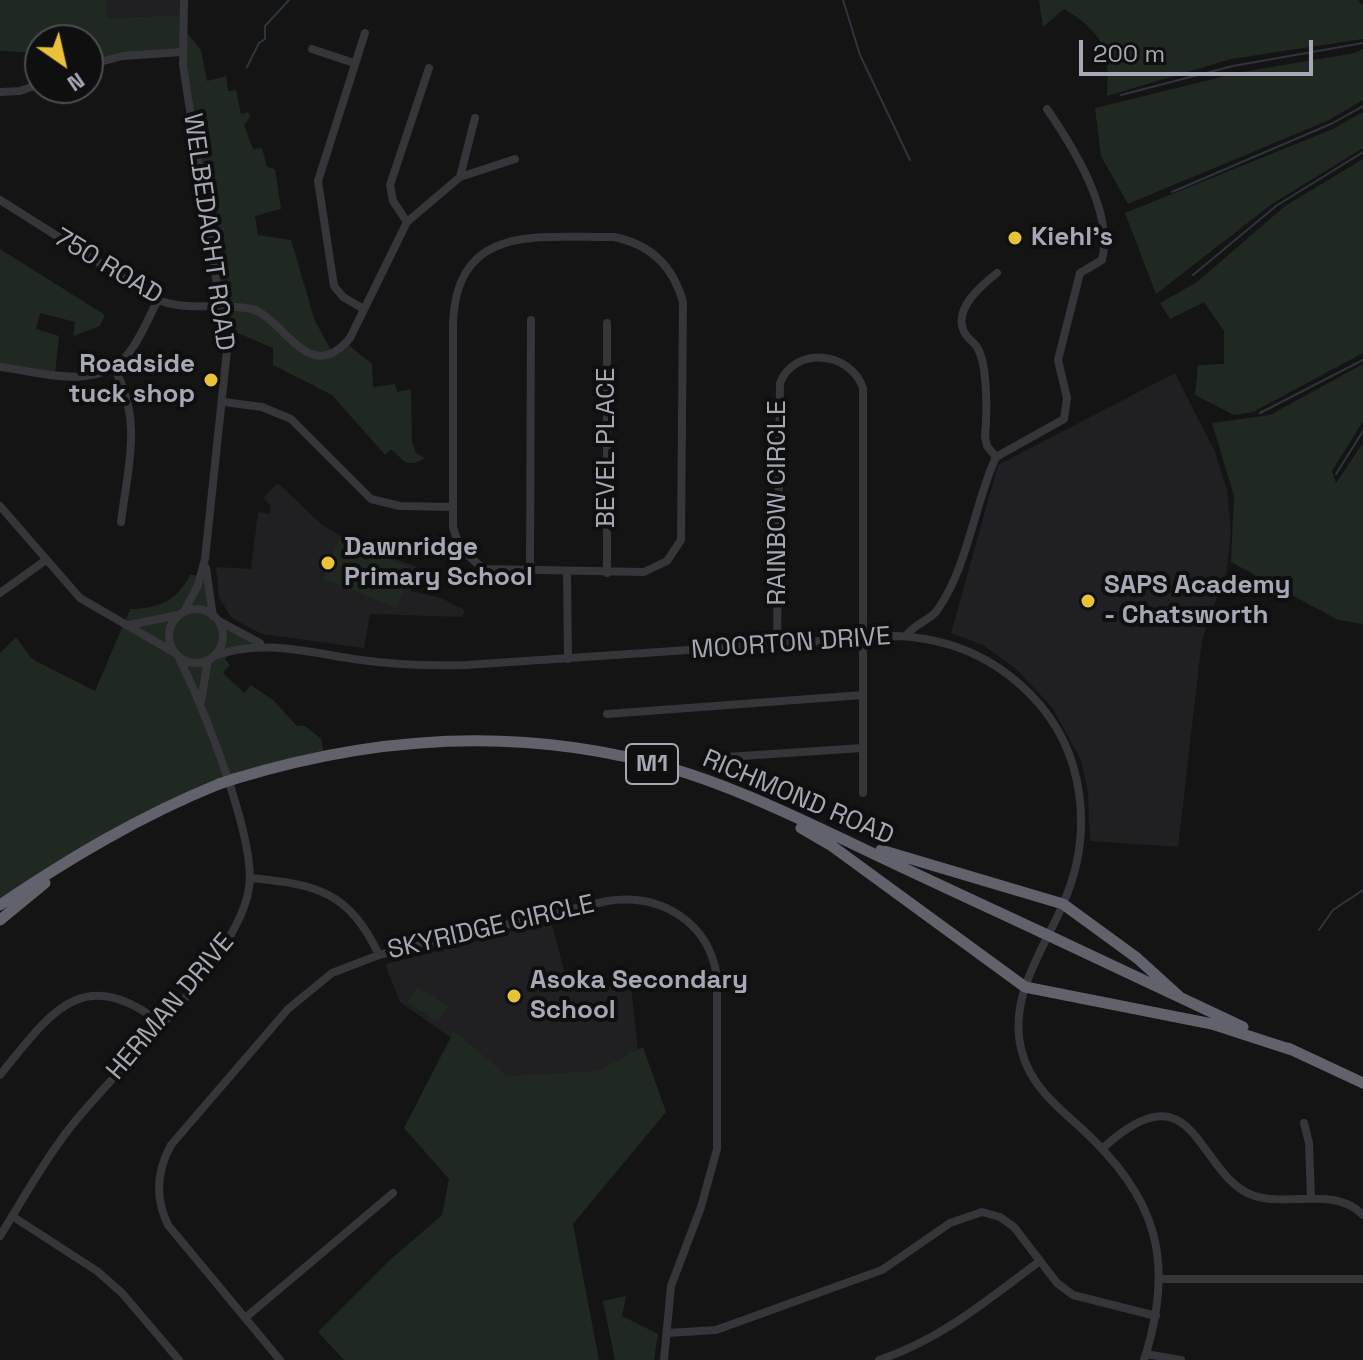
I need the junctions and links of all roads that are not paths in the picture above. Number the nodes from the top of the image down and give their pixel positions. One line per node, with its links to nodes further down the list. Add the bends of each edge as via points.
1 (184, 0): 4 (street, WELBEDACHT ROAD)
2 (365, 33): 6 (street)
3 (312, 49): 6 (street)
4 (182, 52): 5 (street); 18 (street, WELBEDACHT ROAD)
5 (104, 61)
6 (354, 63): 19 (street, via 318,189 334,286)
7 (429, 68): 15 (street, via 390,185 395,207)
8 (24, 90): 9 (street)
9 (0, 92)
10 (1047, 109): 25 (street, via 1083,165 1103,229 1102,260 1080,273 1061,340 1064,419)
11 (475, 118): 13 (street)
12 (515, 159): 13 (street)
13 (460, 177): 15 (street)
14 (0, 200): 17 (street, 750 ROAD)
15 (407, 222): 19 (street, 750 ROAD)
16 (997, 273): 25 (street, via 971,295 962,323 963,332 978,348 985,437)
17 (158, 300): 18 (street, 750 ROAD, via 179,307); 23 (street, via 136,342)
18 (223, 309): 19 (street, 750 ROAD, via 259,312 299,349 321,354 346,343); 24 (street, WELBEDACHT ROAD)
19 (364, 309)
20 (531, 320): 31 (street)
21 (607, 323): 33 (street, BEVEL PLACE)
22 (0, 367): 23 (street, via 78,377)
23 (114, 368): 28 (street, via 133,421)
24 (224, 402): 27 (street, via 262,407 296,422 371,499 400,506); 29 (street, WELBEDACHT ROAD)
25 (996, 457): 38 (street, via 937,612 913,625)
26 (0, 506): 30 (street)
27 (453, 507): 31 (street, via 456,541 470,561 494,572); 33 (street, via 454,309 460,280 470,265 487,250 525,238 614,237 635,243 664,263 683,302 683,527 677,548 661,566)
28 (121, 522)
29 (205, 559): 35 (street, WELBEDACHT ROAD, via 198,585); 36 (street, WELBEDACHT ROAD)
30 (46, 560): 34 (street); 37 (street, via 80,598)
31 (530, 572): 32 (street)
32 (567, 573): 33 (street); 44 (street)
33 (607, 573)
34 (0, 593)
35 (181, 613): 36 (street, via 199,609); 37 (street); 42 (street, via 169,633)
36 (215, 618): 41 (street, MOORTON DRIVE); 43 (street, via 223,638)
37 (128, 625): 42 (street)
38 (906, 636): 39 (street, MOORTON DRIVE); 55 (street, MOORTON DRIVE, via 962,648 989,662 1031,695 1061,735 1078,784 1082,831)
39 (862, 637): 40 (street, MOORTON DRIVE); 40 (street, RAINBOW CIRCLE, via 863,388 850,365 820,358 788,369 778,395); 45 (street, RAINBOW CIRCLE)
40 (777, 644): 44 (street, MOORTON DRIVE)
41 (264, 645): 43 (street, MOORTON DRIVE); 44 (street, MOORTON DRIVE, via 402,665)
42 (177, 655): 43 (street, via 194,663); 46 (street, HERMAN DRIVE)
43 (211, 658): 46 (street, HERMAN DRIVE)
44 (568, 659)
45 (863, 695): 47 (street); 48 (street, RAINBOW CIRCLE)
46 (200, 706): 54 (street, HERMAN DRIVE, via 248,843)
47 (607, 714)
48 (862, 748): 49 (street); 51 (street, RAINBOW CIRCLE)
49 (727, 757)
50 (720, 784): 52 (highway, RICHMOND ROAD / M1); 53 (highway, RICHMOND ROAD / M1, bridge, via 598,751 472,739 346,750 219,784); 59 (highway, via 832,846)
51 (863, 793)
52 (817, 827): 55 (highway, via 920,864); 60 (highway, RICHMOND ROAD / M1, bridge)
53 (93, 846): 56 (highway, M1); 57 (highway, M1)
54 (250, 878): 58 (street, via 297,882 328,893 358,917); 61 (street, HERMAN DRIVE, via 235,932)
55 (1063, 904): 59 (street, MOORTON DRIVE); 60 (highway)
56 (0, 905)
57 (0, 920)
58 (379, 955): 76 (street, SKYRIDGE CIRCLE, via 332,973 299,998 176,1138 161,1165 158,1196 168,1225); 77 (street, SKYRIDGE CIRCLE, via 620,899 667,907 699,932 717,977 717,1149 671,1286)
59 (1025, 987): 62 (highway, via 1212,1024); 66 (street, MOORTON DRIVE, via 1018,1021 1025,1061 1046,1096)
60 (1180, 997): 62 (highway, RICHMOND ROAD / M1)
61 (161, 1023): 63 (street, via 119,997 80,999 54,1013); 70 (street, HERMAN DRIVE, via 68,1130)
62 (1292, 1050): 64 (highway, RICHMOND ROAD / M1)
63 (0, 1075)
64 (1363, 1083)
65 (1304, 1123): 68 (street)
66 (1103, 1148): 68 (street, via 1132,1125 1169,1119 1194,1131 1228,1177 1247,1193); 73 (street, MOORTON DRIVE, via 1134,1186 1149,1216)
67 (393, 1193): 76 (street)
68 (1311, 1199): 69 (street, via 1343,1201)
69 (1363, 1215)
70 (12, 1216): 71 (street, HERMAN DRIVE); 79 (street, via 106,1278)
71 (0, 1236)
72 (1040, 1261): 75 (street, via 1065,1291 1082,1300); 77 (street, via 1007,1221 992,1214 970,1214 882,1270 716,1330); 82 (street, via 940,1334)
73 (1160, 1279): 74 (street); 75 (street, MOORTON DRIVE)
74 (1363, 1279)
75 (1156, 1316): 78 (street, MOORTON DRIVE)
76 (245, 1318): 80 (street, SKYRIDGE CIRCLE)
77 (667, 1333): 81 (street, SKYRIDGE CIRCLE)
78 (1145, 1357): 83 (street)
79 (179, 1360)
80 (280, 1360)
81 (664, 1360)
82 (879, 1360)
83 (1181, 1360)

